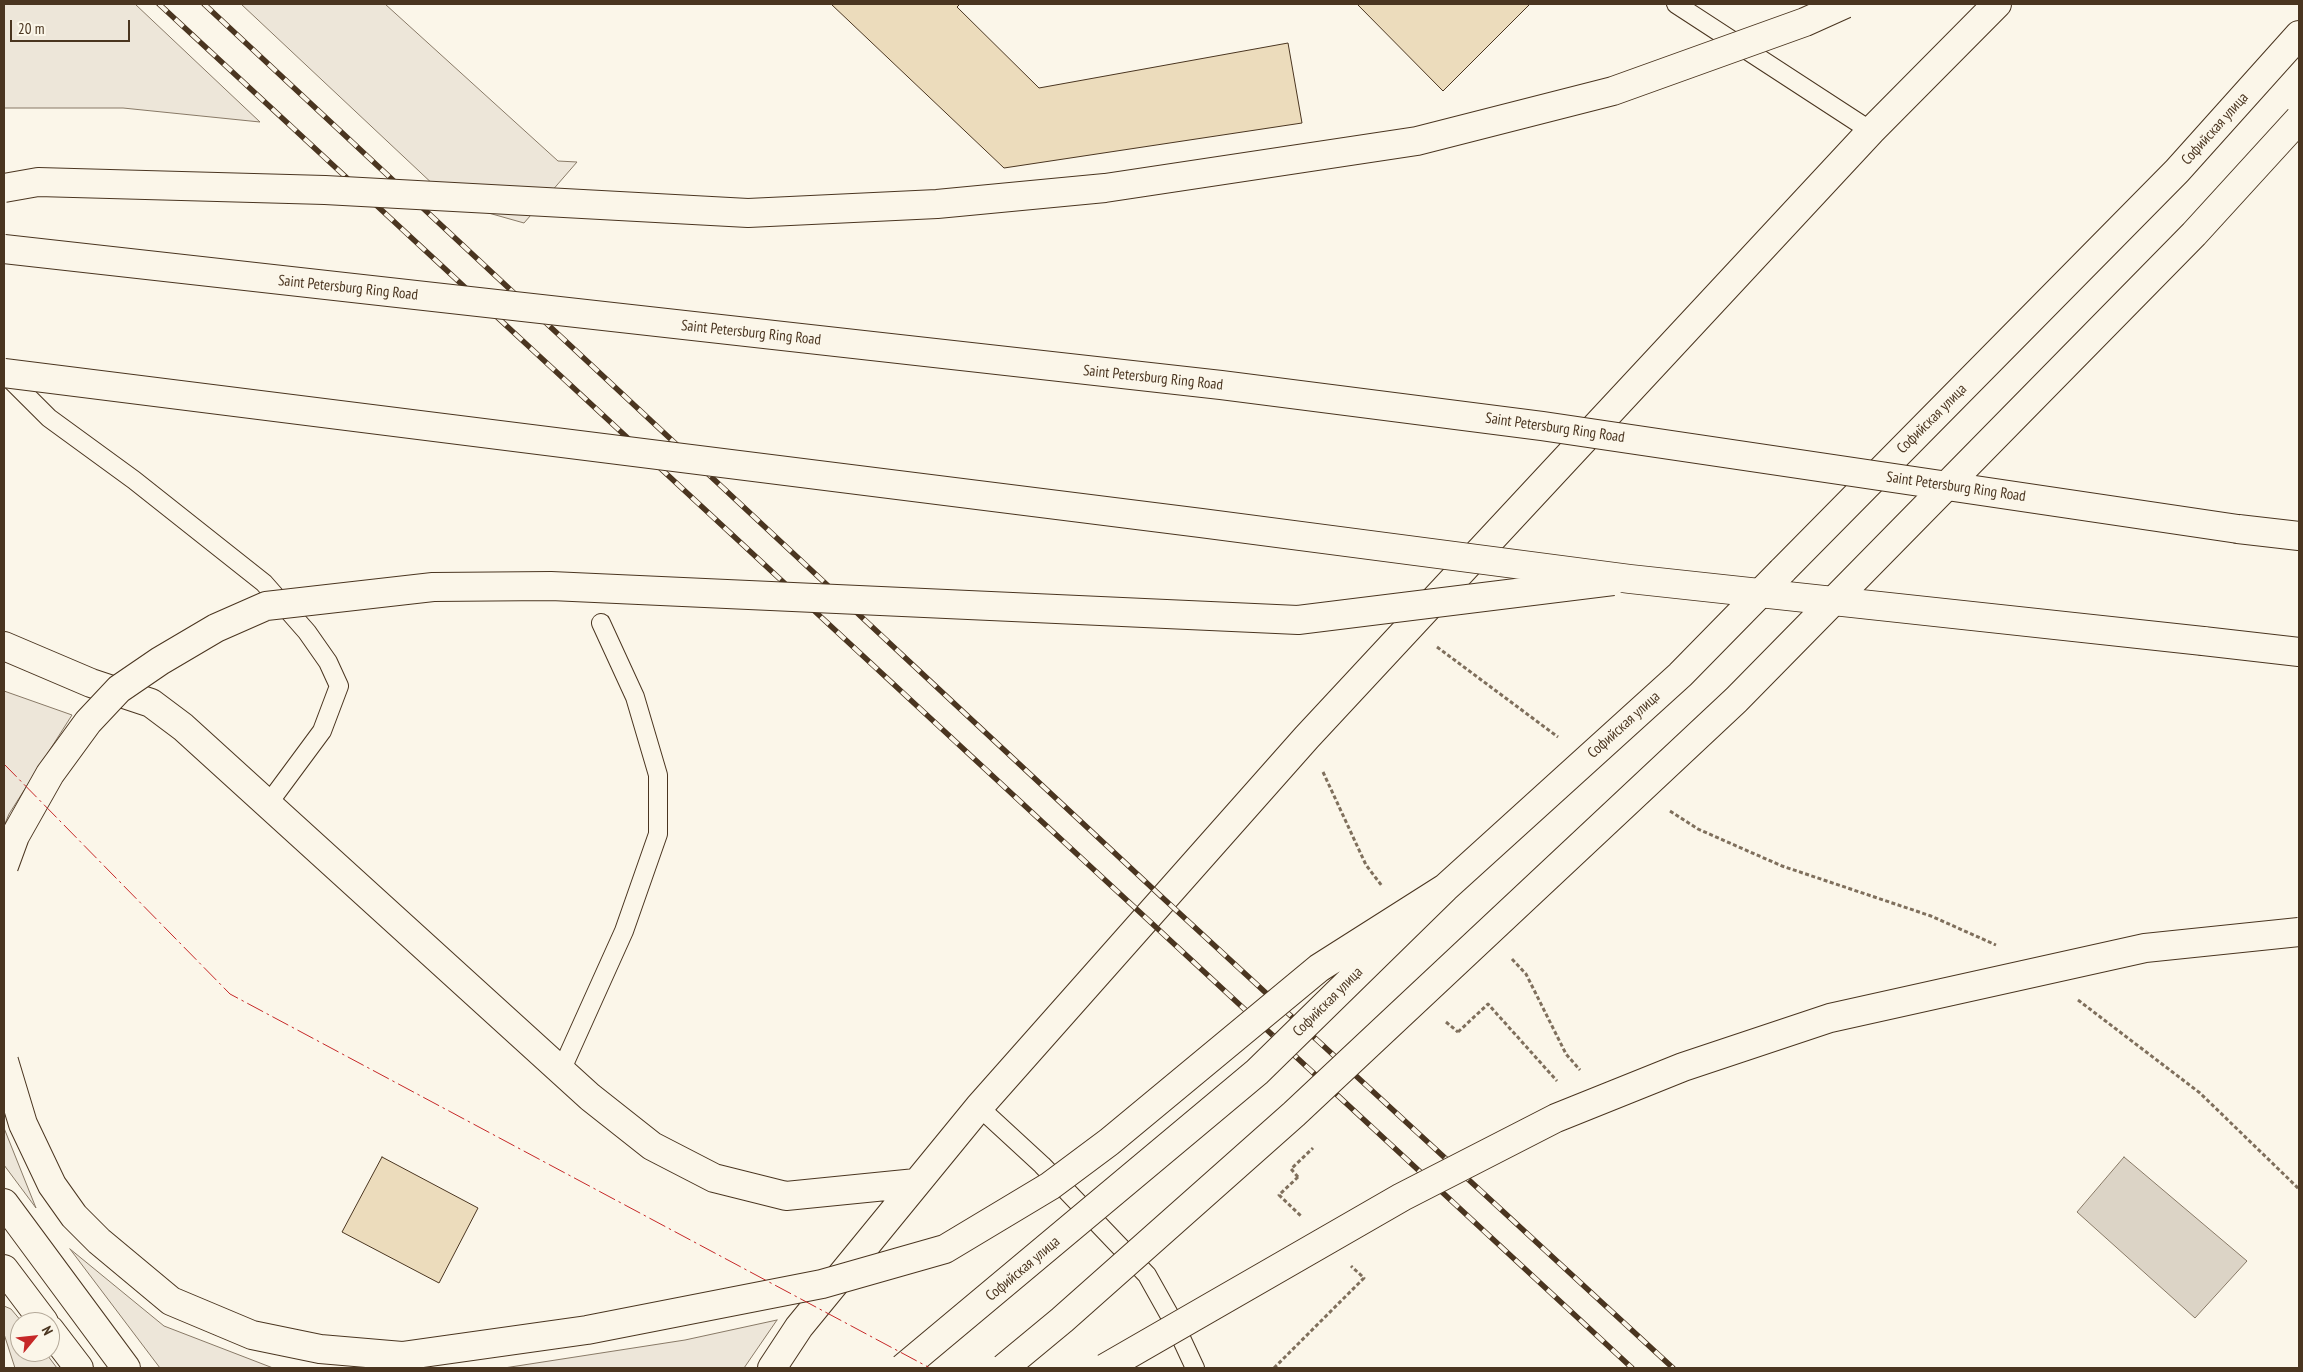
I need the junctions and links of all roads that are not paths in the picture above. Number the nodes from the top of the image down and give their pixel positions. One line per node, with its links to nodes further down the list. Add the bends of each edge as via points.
1 (1676, 4): 6 (lane)
2 (1845, 4): 7 (main road, bridge, via 1805,22 1613,91 1417,141 1095,189 937,204 748,213 325,190 38,182)
3 (1997, 4): 6 (main road)
4 (2299, 35): 17 (main road, Софийская улица, bridge, via 2177,171 1680,675)
5 (2299, 119): 31 (main road, bridge, via 2194,234 1736,700 1294,1114)
6 (1871, 131): 21 (main road, via 1307,737)
7 (4, 188)
8 (4, 249): 10 (main road, Saint Petersburg Ring Road, bridge, via 1241,388 1542,426)
9 (4, 373): 11 (main road, bridge); 15 (lane, via 49,418 134,480 264,583 307,632 328,662 339,686 322,731)
10 (2299, 536)
11 (1630, 579): 14 (main road, bridge); 16 (main road, bridge, via 1298,620 551,586 433,588 266,606 216,628 119,689 88,722 50,774 15,836)
12 (601, 623): 20 (lane, via 634,697 658,775 658,834 624,931)
13 (4, 646): 15 (main road, via 91,683 152,703)
14 (2299, 652)
15 (268, 804): 20 (main road)
16 (4, 866)
17 (1444, 888): 19 (main road, bridge, via 1319,968 1050,1186 945,1249 812,1286 587,1330 402,1356 320,1349 252,1335 171,1301 99,1241 74,1216 52,1185 23,1124); 30 (main road, Софийская улица, bridge, via 1257,1072)
18 (2299, 932): 32 (main road, bridge, via 2145,948 1830,1018 1682,1067 1556,1118 1402,1197)
19 (4, 1061)
20 (561, 1071): 22 (main road, via 652,1146 714,1178 786,1196)
21 (979, 1107): 22 (main road); 33 (lane, via 1042,1164 1147,1275)
22 (916, 1183): 29 (main road, via 799,1327)
23 (4, 1203): 28 (main road)
24 (4, 1269): 25 (main road)
25 (36, 1312)
26 (60, 1343): 27 (main road)
27 (79, 1368)
28 (126, 1368)
29 (772, 1368)
30 (903, 1368)
31 (1004, 1368)
32 (1105, 1368)
33 (1195, 1368)

